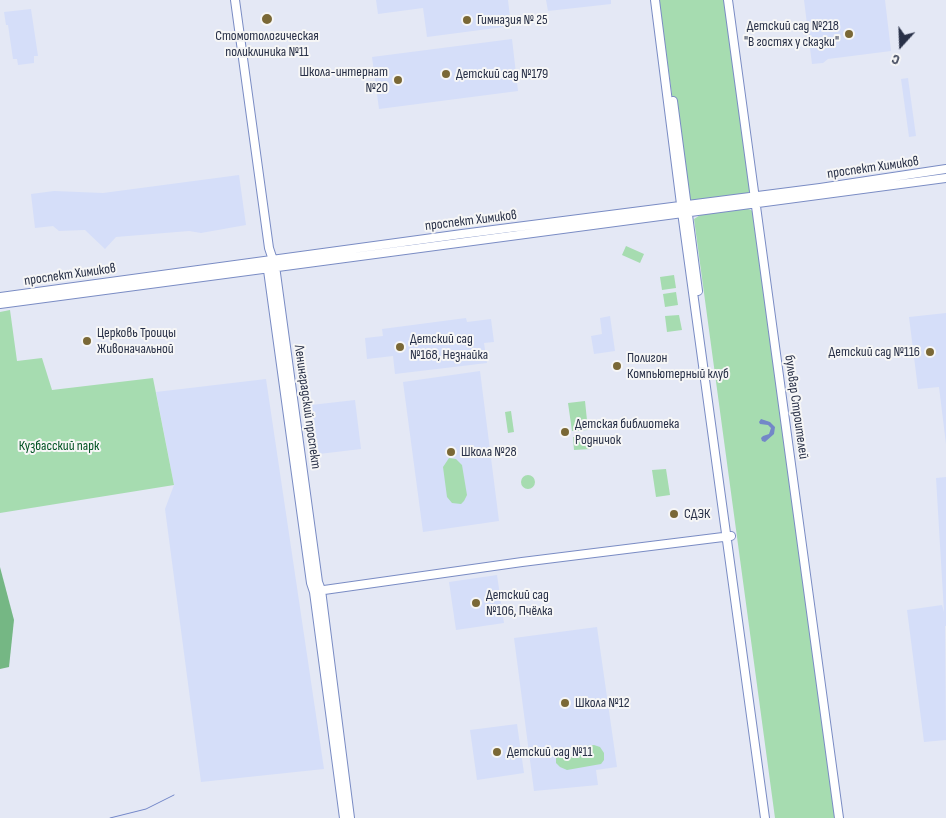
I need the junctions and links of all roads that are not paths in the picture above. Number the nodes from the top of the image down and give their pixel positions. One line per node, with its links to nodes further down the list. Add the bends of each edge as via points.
1 (235, 0): 8 (main road)
2 (657, 0): 7 (main road)
3 (728, 0): 6 (main road, бульвар Строителей)
4 (946, 170): 6 (main road, проспект Химиков)
5 (946, 178): 6 (main road, проспект Химиков)
6 (756, 200): 7 (main road, проспект Химиков); 16 (main road, бульвар Строителей)
7 (684, 209): 8 (main road, проспект Химиков); 11 (main road)
8 (271, 264): 9 (main road, проспект Химиков); 10 (main road, проспект Химиков); 12 (main road, Ленинградский проспект)
9 (0, 297)
10 (0, 304)
11 (729, 536): 12 (main road); 15 (main road)
12 (318, 591): 13 (main road, Ленинградский проспект); 14 (main road, Ленинградский проспект)
13 (344, 818)
14 (350, 818)
15 (767, 818)
16 (838, 818)

